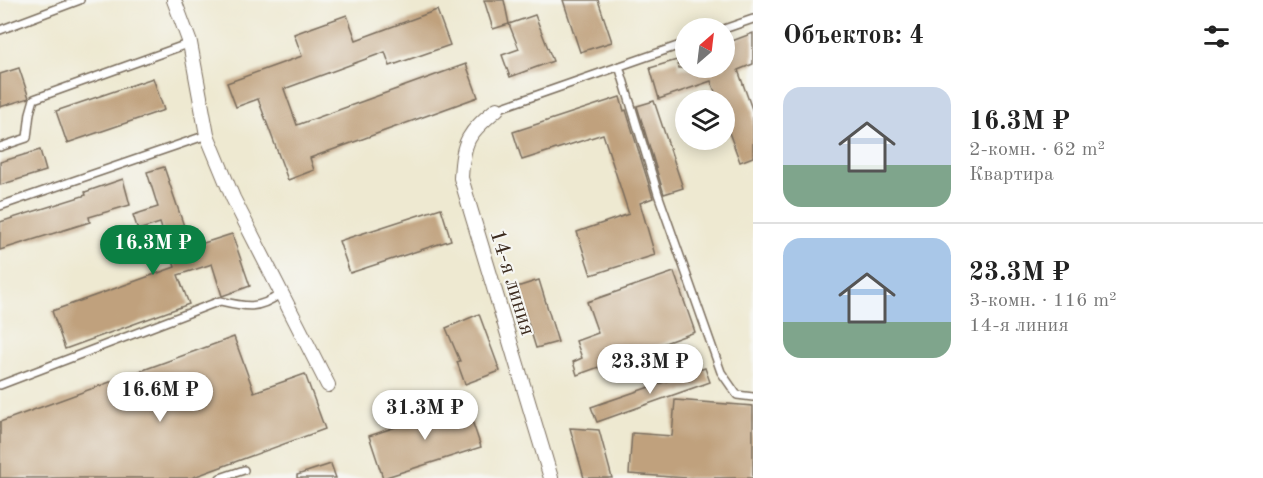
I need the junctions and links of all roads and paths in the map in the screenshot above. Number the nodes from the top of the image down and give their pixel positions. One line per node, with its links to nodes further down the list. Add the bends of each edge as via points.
1 (80, 0): 5 (lane)
2 (174, 0): 6 (street)
3 (753, 19): 4 (lane)
4 (735, 25)
5 (0, 30)
6 (190, 44): 10 (street); 11 (lane, via 34,99 27,138)
7 (675, 47): 8 (lane)
8 (619, 66): 9 (lane); 16 (lane, via 658,194 721,372 737,395)
9 (497, 109): 19 (street, 14-я линия, via 476,127 462,149 461,178)
10 (207, 135): 12 (lane); 13 (street)
11 (0, 147)
12 (0, 206)
13 (280, 294): 14 (lane, via 265,305 244,307 220,301); 15 (street)
14 (0, 385)
15 (328, 385)
16 (753, 397)
17 (244, 470): 18 (lane)
18 (220, 478)
19 (551, 478)

